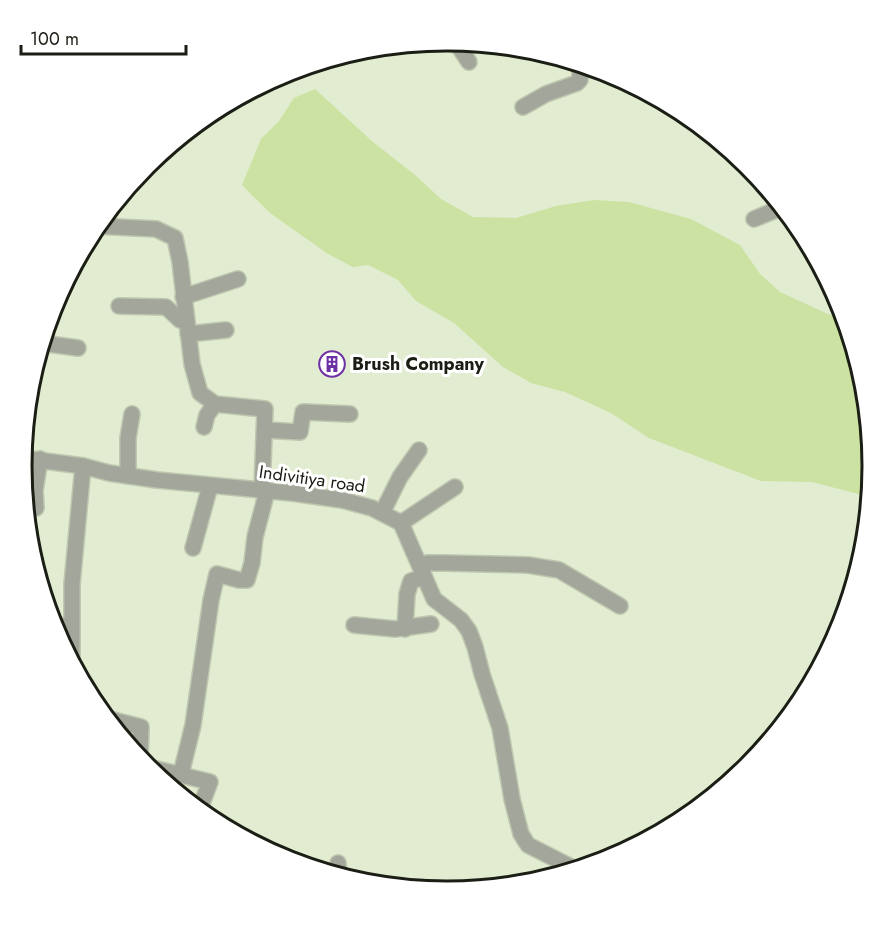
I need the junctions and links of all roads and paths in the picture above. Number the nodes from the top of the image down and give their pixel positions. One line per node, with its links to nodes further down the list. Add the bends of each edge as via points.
1 (463, 52): 2 (street)
2 (470, 62)
3 (580, 73): 4 (street, via 578,82)
4 (523, 106)
5 (774, 211): 6 (street)
6 (754, 219)
7 (108, 227): 9 (street, via 156,229 175,238)
8 (238, 279): 9 (street)
9 (183, 297): 11 (street)
10 (119, 306): 11 (street, via 166,307)
11 (187, 328): 12 (street); 15 (street, via 200,393)
12 (226, 330)
13 (51, 344): 14 (street)
14 (78, 348)
15 (215, 404): 18 (street); 19 (street, via 265,410)
16 (132, 414): 24 (street)
17 (350, 414): 19 (street, via 303,412 300,432)
18 (204, 427)
19 (265, 430): 27 (street)
20 (419, 450): 29 (street)
21 (32, 459): 22 (street, Indivitiya road)
22 (40, 459): 23 (street, Indivitiya road); 28 (street)
23 (83, 466): 24 (street, Indivitiya road); 37 (street)
24 (128, 476): 25 (street, Indivitiya road)
25 (210, 486): 27 (street, Indivitiya road); 31 (street)
26 (455, 487): 30 (street)
27 (265, 490): 29 (street, Indivitiya road, via 342,500); 43 (street, via 247,580 217,574 193,725)
28 (36, 508)
29 (382, 513): 30 (street, Indivitiya road)
30 (401, 523): 32 (street)
31 (193, 548)
32 (422, 573): 33 (street, via 427,563 528,565 559,570); 38 (street, via 411,581 407,594); 45 (street, via 434,599 462,620 469,631 500,728 521,834 528,845)
33 (620, 606)
34 (431, 624): 38 (street)
35 (354, 625): 38 (street)
36 (63, 626): 37 (street)
37 (71, 627): 39 (street)
38 (405, 629)
39 (71, 644)
40 (119, 722): 41 (street, via 141,727)
41 (140, 746)
42 (164, 770): 43 (street)
43 (181, 774): 44 (street, via 210,782)
44 (203, 802)
45 (566, 865)

